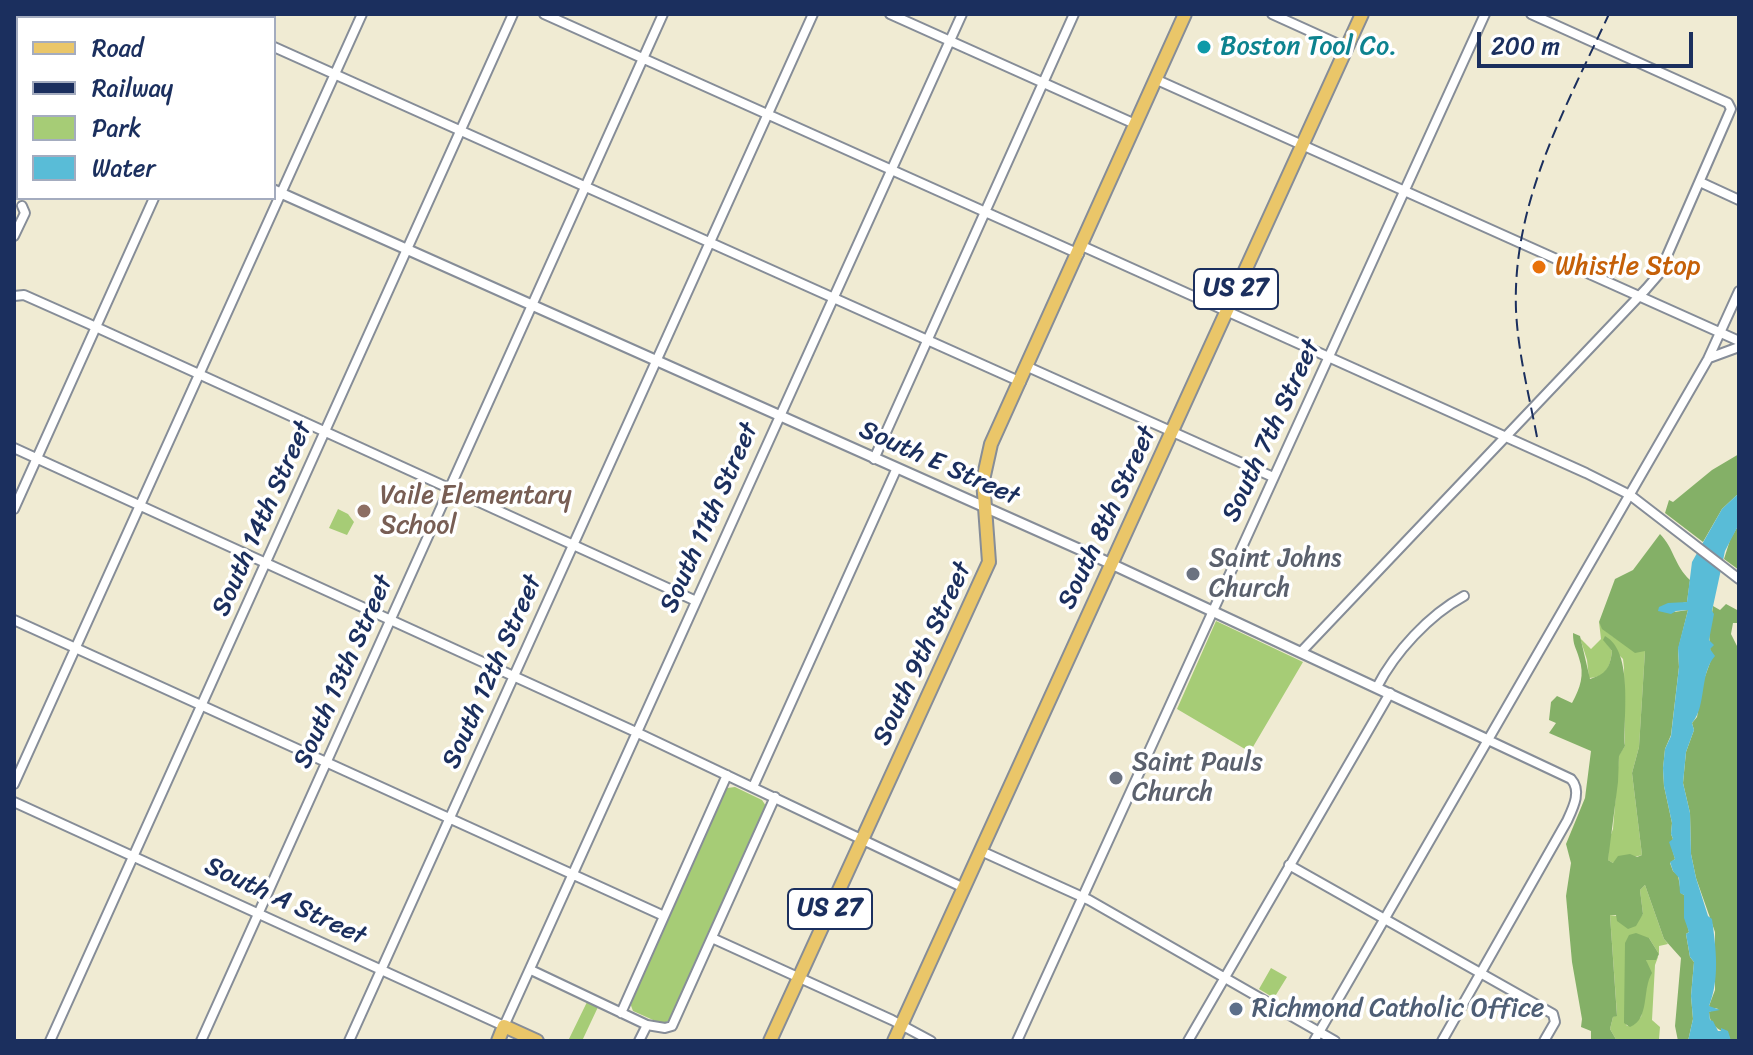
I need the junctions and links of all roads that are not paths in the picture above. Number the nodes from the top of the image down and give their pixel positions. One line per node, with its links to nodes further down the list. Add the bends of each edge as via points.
1 (362, 14): 18 (street)
2 (513, 14): 23 (street, South 14th Street)
3 (544, 14): 17 (street)
4 (663, 14): 17 (street, South 13th Street)
5 (813, 14): 21 (street, South 12th Street)
6 (890, 14): 14 (street)
7 (962, 14): 14 (street, South 11th Street)
8 (1074, 14): 20 (street)
9 (1185, 14): 19 (main road, South 9th Street / US 27)
10 (1272, 14): 16 (street)
11 (1362, 14): 16 (main road, South 8th Street / US 27)
12 (1485, 14): 28 (street, South 7th Street)
13 (1531, 14): 26 (street, via 1731,105)
14 (950, 41): 20 (street); 25 (street, South 11th Street)
15 (276, 48): 18 (street)
16 (1347, 48): 24 (main road, South 8th Street / US 27)
17 (643, 58): 21 (street); 27 (street, South 13th Street)
18 (335, 74): 23 (street); 29 (street)
19 (1155, 79): 22 (main road, South 9th Street / US 27); 24 (street)
20 (1044, 83): 22 (street); 33 (street)
21 (768, 113): 25 (street); 36 (street, South 12th Street)
22 (1135, 124): 38 (main road, South 9th Street / US 27)
23 (461, 131): 27 (street); 37 (street, South 14th Street)
24 (1303, 145): 28 (street); 45 (main road, South 8th Street / US 27)
25 (892, 169): 33 (street); 43 (street, South 11th Street)
26 (1700, 182): 32 (street); 42 (street, via 1659,274)
27 (585, 187): 36 (street); 44 (street, South 13th Street)
28 (1405, 191): 42 (street); 50 (street, South 7th Street)
29 (278, 192): 37 (street, South E Street)
30 (153, 200): 46 (street)
31 (275, 200): 54 (street)
32 (1739, 200)
33 (986, 210): 38 (street); 48 (street)
34 (14, 212): 35 (street, via 22,206 25,213)
35 (14, 236)
36 (709, 244): 43 (street); 52 (street, South 12th Street)
37 (408, 250): 44 (street, South E Street); 57 (street, South 14th Street)
38 (1080, 250): 45 (street); 53 (main road, South 9th Street / US 27)
39 (14, 286): 41 (street)
40 (1739, 291): 47 (street)
41 (19, 295): 46 (street)
42 (1641, 296): 47 (street); 59 (street)
43 (833, 298): 48 (street); 56 (street, South 11th Street)
44 (532, 306): 52 (street, South E Street); 65 (street, South 13th Street)
45 (1226, 312): 50 (street); 58 (main road, South 8th Street / US 27)
46 (92, 325): 54 (street); 61 (street)
47 (1721, 333): 49 (street); 51 (street)
48 (927, 340): 55 (street); 62 (street)
49 (1739, 344): 51 (street)
50 (1328, 356): 59 (street); 64 (street, South 7th Street)
51 (1708, 359): 66 (street)
52 (656, 362): 56 (street, South E Street); 70 (street, South 12th Street)
53 (1028, 367): 55 (main road, South 9th Street / US 27); 58 (street)
54 (199, 375): 57 (street); 67 (street)
55 (1021, 382): 69 (main road, South 9th Street / US 27, via 988,456 983,480)
56 (779, 418): 62 (street, South E Street); 75 (street, South 11th Street)
57 (324, 432): 65 (street); 71 (street, South 14th Street)
58 (1172, 432): 64 (street); 72 (main road, South 8th Street / US 27)
59 (1504, 436): 66 (street); 80 (street)
60 (14, 448): 61 (street)
61 (37, 458): 67 (street); 68 (street)
62 (874, 459): 63 (street, South E Street)
63 (896, 470): 69 (street, South E Street); 90 (street)
64 (1273, 477): 76 (street, South 7th Street)
65 (448, 489): 70 (street); 78 (street, South 13th Street)
66 (1630, 495): 73 (street); 86 (street)
67 (140, 506): 71 (street); 79 (street)
68 (14, 509)
69 (986, 509): 72 (street, South E Street); 94 (main road, South 9th Street / US 27, via 989,562)
70 (573, 545): 75 (street); 81 (street, South 12th Street)
71 (265, 563): 78 (street); 84 (street, South 14th Street)
72 (1111, 565): 76 (street, South E Street); 95 (main road, South 8th Street / US 27)
73 (1739, 579)
74 (1464, 596): 82 (street, via 1444,607 1388,666)
75 (696, 601): 85 (street, South 11th Street)
76 (1212, 612): 80 (street, South E Street); 100 (street, South 7th Street)
77 (14, 620): 79 (street)
78 (390, 620): 81 (street); 87 (street, South 13th Street)
79 (76, 648): 84 (street); 89 (street)
80 (1301, 652): 82 (street, South E Street)
81 (513, 677): 85 (street); 93 (street, South 12th Street)
82 (1377, 687): 83 (street, South E Street)
83 (1390, 693): 86 (street, South E Street); 97 (street)
84 (201, 705): 87 (street); 96 (street, South 14th Street)
85 (638, 733): 88 (street); 98 (street, South 11th Street)
86 (1488, 740): 103 (street); 107 (street, South E Street, via 1571,779 1576,791 1567,821)
87 (325, 762): 93 (street); 101 (street, South 13th Street)
88 (727, 775): 90 (street); 102 (street)
89 (14, 784)
90 (753, 787): 91 (street)
91 (775, 797): 94 (street); 104 (street)
92 (14, 802): 96 (street, South A Street)
93 (450, 818): 98 (street); 105 (street, South 12th Street)
94 (862, 840): 99 (street); 109 (main road, South 9th Street / US 27)
95 (981, 851): 99 (main road, South 8th Street / US 27); 100 (street)
96 (133, 857): 101 (street, South A Street); 115 (street, South 14th Street)
97 (1289, 865): 103 (street); 108 (street)
98 (573, 874): 102 (street); 106 (street, South 11th Street)
99 (964, 888): 113 (main road, South 8th Street / US 27)
100 (1083, 897): 108 (street); 124 (street, South 7th Street)
101 (257, 913): 105 (street, South A Street); 116 (street, South 13th Street)
102 (664, 916): 110 (street)
103 (1385, 919): 107 (street); 114 (street)
104 (712, 938): 109 (street); 111 (street, via 672,1026)
105 (381, 970): 112 (street, South A Street); 117 (street, South 12th Street)
106 (531, 970): 110 (street); 112 (street, South 11th Street)
107 (1480, 973): 127 (street); 128 (street, via 1554,1016)
108 (1225, 977): 114 (street); 125 (street)
109 (799, 978): 113 (street); 121 (main road, South 9th Street / US 27)
110 (621, 1013): 111 (street)
111 (647, 1025): 120 (street)
112 (504, 1026): 118 (main road, South 11th Street); 119 (main road, South A Street)
113 (901, 1026): 122 (main road, South 8th Street / US 27); 123 (street)
114 (1317, 1037): 126 (street)
115 (50, 1041)
116 (201, 1041)
117 (349, 1041)
118 (498, 1041)
119 (537, 1041)
120 (639, 1041)
121 (770, 1041)
122 (894, 1041)
123 (931, 1041)
124 (1017, 1041)
125 (1188, 1041)
126 (1335, 1041)
127 (1442, 1041)
128 (1544, 1041)

